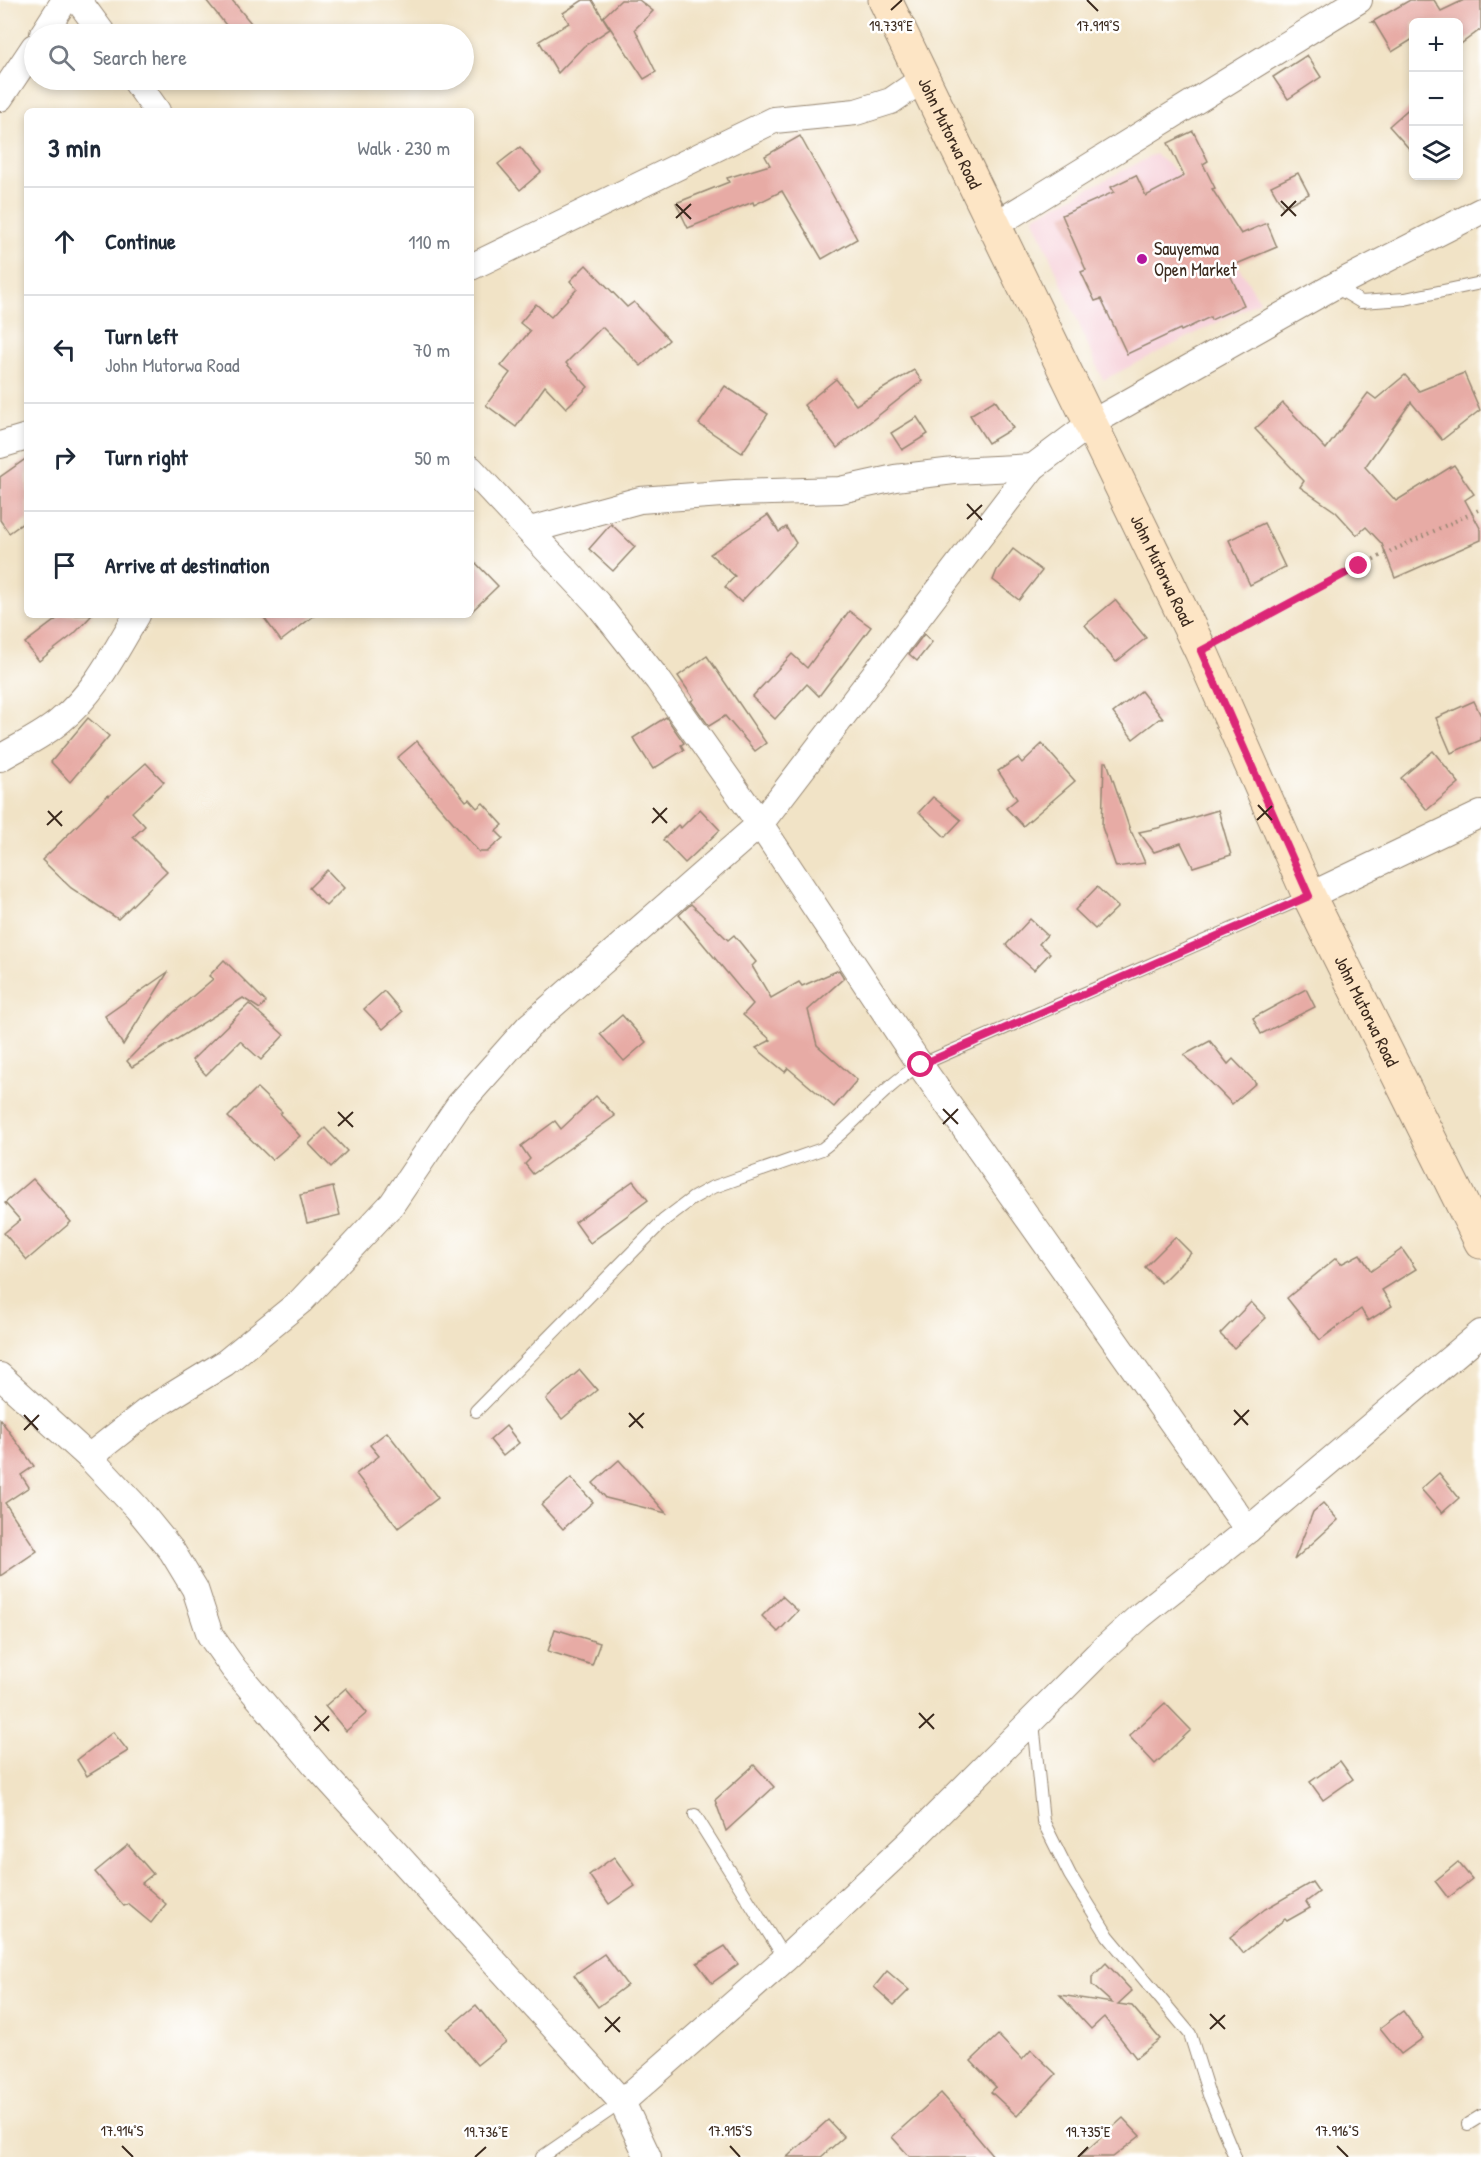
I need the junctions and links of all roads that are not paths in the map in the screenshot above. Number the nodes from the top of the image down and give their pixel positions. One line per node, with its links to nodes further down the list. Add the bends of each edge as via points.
1 (65, 0): 5 (street)
2 (78, 0): 6 (street)
3 (885, 0): 8 (street, John Mutorwa Road)
4 (1359, 0): 13 (street)
5 (49, 24)
6 (96, 24)
7 (24, 62): 10 (street)
8 (923, 79): 13 (street, John Mutorwa Road); 14 (street, via 891,101 856,112 774,120)
9 (142, 90): 11 (street)
10 (0, 98)
11 (155, 108)
12 (1481, 211): 16 (street)
13 (995, 225): 17 (street, John Mutorwa Road)
14 (474, 266)
15 (1481, 283): 16 (lane, via 1405,300 1360,302)
16 (1334, 286): 17 (street)
17 (1090, 424): 20 (street); 27 (street, John Mutorwa Road, via 1201,651)
18 (24, 438): 19 (street)
19 (0, 445)
20 (1033, 467): 22 (street, via 895,478 840,490 640,500); 26 (street)
21 (474, 472): 22 (street)
22 (530, 530): 26 (street, via 597,603)
23 (135, 618): 24 (street, via 99,680 77,707)
24 (0, 758)
25 (1481, 814): 27 (street)
26 (760, 824): 28 (street); 33 (street, via 530,1026 459,1105 392,1204 301,1301 225,1363 147,1411)
27 (1309, 896): 28 (lane); 29 (street, John Mutorwa Road)
28 (921, 1065): 32 (lane, via 903,1075 822,1149 693,1198 664,1221); 34 (street)
29 (1481, 1242)
30 (1481, 1333): 34 (street)
31 (0, 1376): 33 (street)
32 (476, 1411)
33 (89, 1457): 38 (street, via 172,1551 195,1588 210,1635 234,1669 318,1769)
34 (1248, 1530): 35 (street, via 1140,1616)
35 (1032, 1720): 37 (street); 43 (lane, via 1043,1821 1070,1875 1108,1936 1190,2034 1209,2095)
36 (695, 1815): 37 (lane)
37 (785, 1959): 38 (street)
38 (622, 2102): 41 (lane); 42 (street)
39 (1481, 2116): 40 (lane)
40 (1468, 2124)
41 (542, 2157)
42 (648, 2157)
43 (1235, 2157)

